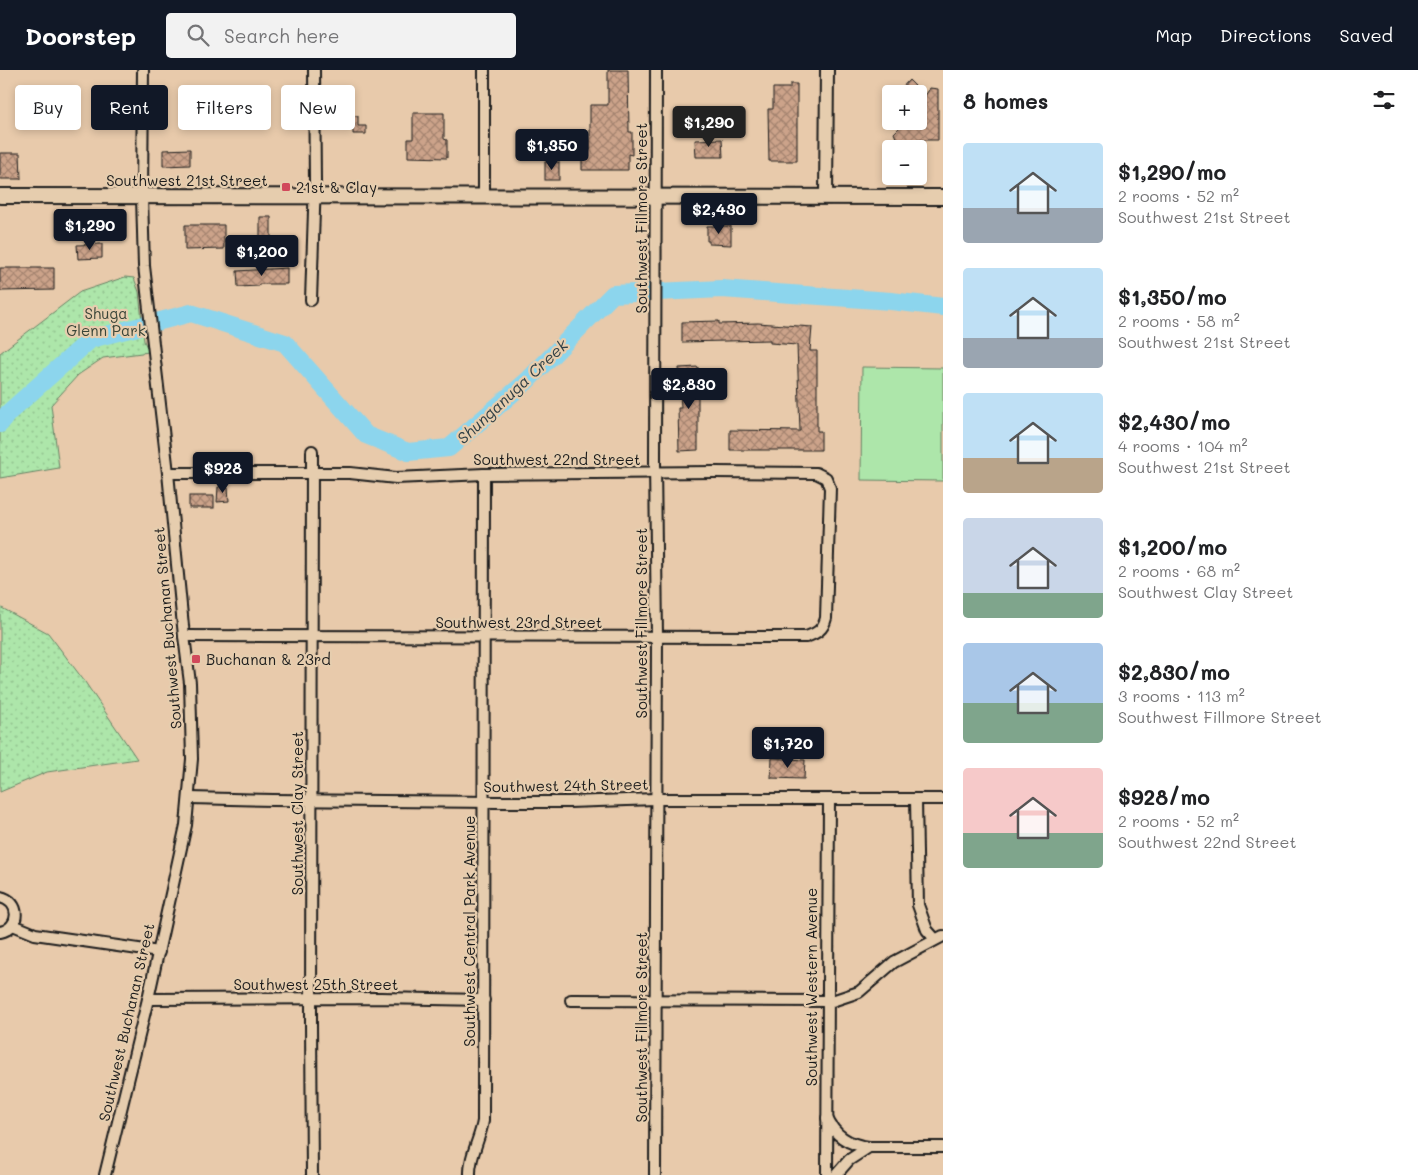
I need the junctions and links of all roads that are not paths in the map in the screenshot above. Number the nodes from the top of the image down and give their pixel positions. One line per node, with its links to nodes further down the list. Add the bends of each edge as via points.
1 (144, 70): 7 (street, Southwest Buchanan Street)
2 (314, 70): 8 (street)
3 (484, 70): 9 (street)
4 (656, 70): 10 (street, Southwest Fillmore Street)
5 (827, 70): 11 (street)
6 (0, 196): 7 (main road, Southwest 21st Street)
7 (142, 197): 8 (main road, Southwest 21st Street); 16 (street, Southwest Buchanan Street, via 144,266)
8 (314, 197): 9 (main road, Southwest 21st Street); 13 (street)
9 (484, 197): 10 (main road, Southwest 21st Street)
10 (655, 197): 11 (main road, Southwest 21st Street); 18 (street, Southwest Fillmore Street)
11 (826, 197): 12 (main road, Southwest 21st Street)
12 (943, 197)
13 (311, 300)
14 (312, 450): 15 (street, Southwest Clay Street)
15 (312, 472): 16 (street, Southwest 22nd Street); 17 (street, Southwest 22nd Street, via 396,478); 23 (street, Southwest Clay Street)
16 (168, 473): 20 (street, Southwest Buchanan Street)
17 (484, 474): 18 (street, Southwest 22nd Street); 21 (street, Southwest Central Park Avenue)
18 (656, 474): 19 (street, Southwest 22nd Street, via 816,473 826,478 830,488); 22 (street, Southwest Fillmore Street)
19 (826, 598): 22 (street, Southwest 23rd Street, via 824,626 818,633 806,637)
20 (184, 636): 23 (street, Southwest 23rd Street); 24 (street, Southwest Buchanan Street, via 192,719)
21 (484, 637): 22 (street, Southwest 23rd Street); 23 (street, Southwest 23rd Street); 30 (street, Southwest Central Park Avenue)
22 (658, 637): 25 (street, Southwest Fillmore Street)
23 (312, 638): 29 (street, Southwest Clay Street)
24 (190, 798): 29 (street, Southwest 24th Street); 35 (street, Southwest Buchanan Street)
25 (656, 799): 26 (street, Southwest 24th Street); 30 (street, Southwest 24th Street); 40 (street, Southwest Fillmore Street)
26 (828, 799): 28 (street, Southwest 24th Street); 41 (street, Southwest Western Avenue)
27 (943, 799): 28 (street, Southwest 24th Street)
28 (916, 800): 34 (street, via 918,905 927,930)
29 (312, 801): 30 (street, Southwest 24th Street); 37 (street, Southwest Clay Street)
30 (484, 802): 38 (street, Southwest Central Park Avenue)
31 (0, 897): 32 (street, via 10,900 15,907)
32 (13, 925): 33 (street); 35 (street, via 35,934)
33 (0, 932)
34 (939, 938): 41 (street, via 894,962 859,992)
35 (159, 952): 36 (street, Southwest Buchanan Street)
36 (148, 999): 37 (street, Southwest 25th Street); 47 (street, Southwest Buchanan Street)
37 (311, 999): 38 (street, Southwest 25th Street); 48 (street, Southwest Clay Street)
38 (484, 1000): 49 (street, Southwest Central Park Avenue, via 483,1121 471,1157)
39 (570, 1000): 40 (street)
40 (656, 1000): 41 (street); 50 (street, Southwest Fillmore Street)
41 (827, 1001): 42 (street, Southwest Western Avenue)
42 (827, 1117): 44 (street, via 843,1139); 51 (street, Southwest Western Avenue)
43 (943, 1142): 45 (street)
44 (869, 1147): 45 (street); 52 (street)
45 (925, 1147): 46 (street)
46 (943, 1147)
47 (105, 1175)
48 (312, 1175)
49 (470, 1175)
50 (655, 1175)
51 (827, 1175)
52 (836, 1175)

